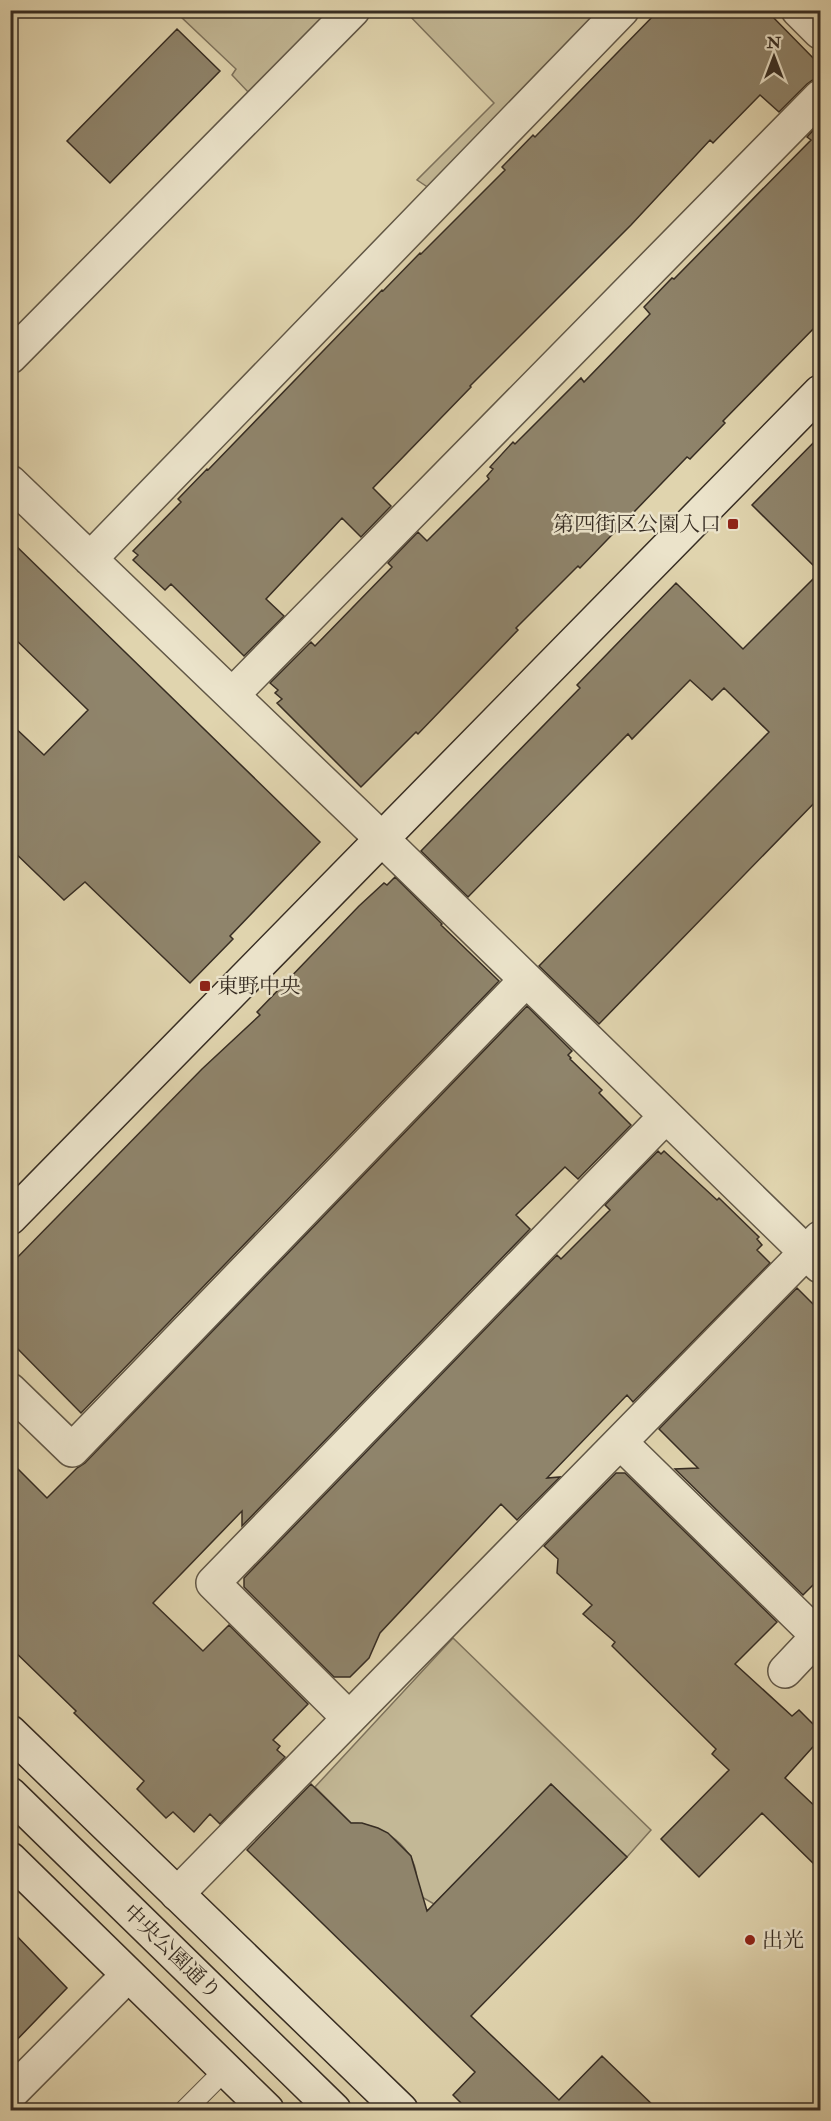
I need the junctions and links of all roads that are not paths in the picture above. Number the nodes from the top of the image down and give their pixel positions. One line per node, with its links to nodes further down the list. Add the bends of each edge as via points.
1 (353, 10): 6 (street)
2 (622, 10): 9 (street)
3 (798, 10): 4 (street)
4 (820, 32)
5 (820, 97): 10 (street)
6 (10, 357)
7 (820, 392): 11 (street)
8 (10, 482): 9 (street)
9 (90, 559): 10 (street)
10 (231, 695): 11 (street)
11 (382, 839): 12 (street); 14 (street)
12 (526, 980): 13 (street); 16 (street, via 72,1450)
13 (665, 1116): 15 (street); 19 (street, via 213,1583)
14 (11, 1215)
15 (816, 1252): 17 (street)
16 (10, 1390)
17 (620, 1442): 18 (street, via 818,1636); 19 (street)
18 (785, 1671)
19 (349, 1718): 23 (street)
20 (10, 1732): 23 (street)
21 (10, 1794): 29 (street, 中央公園通り)
22 (10, 1859): 24 (street)
23 (177, 1893): 30 (street)
24 (128, 1975): 25 (street); 26 (street)
25 (225, 2070): 27 (lane); 28 (street)
26 (10, 2094)
27 (185, 2110)
28 (267, 2110)
29 (334, 2110)
30 (401, 2110)

